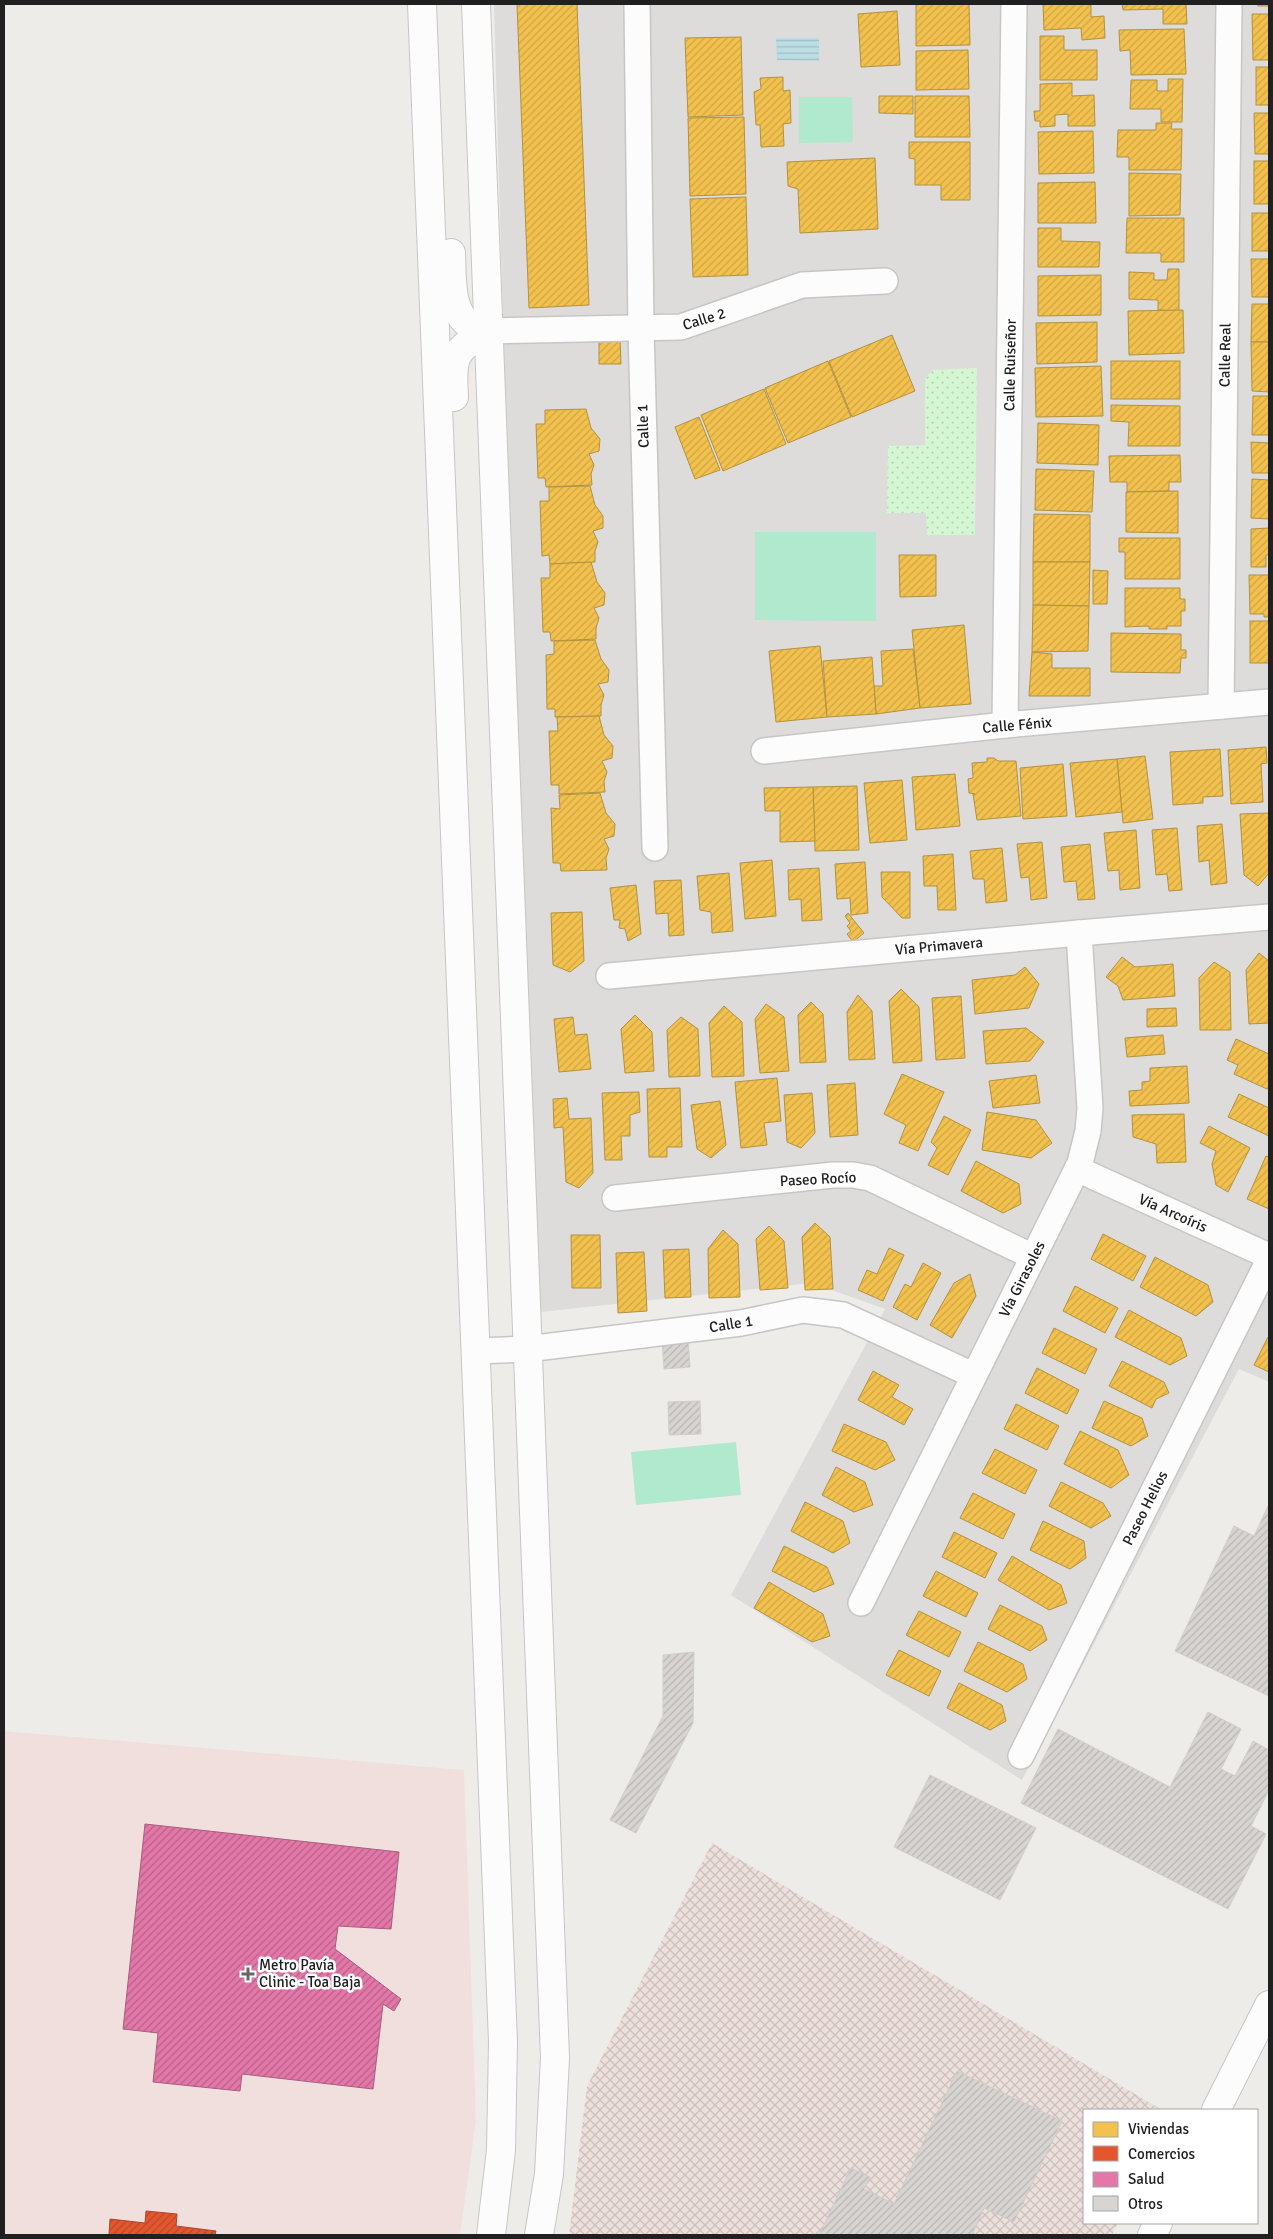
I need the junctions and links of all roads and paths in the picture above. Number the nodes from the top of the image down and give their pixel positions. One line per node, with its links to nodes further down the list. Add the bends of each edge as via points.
1 (422, 4): 6 (street)
2 (476, 4): 9 (street)
3 (637, 4): 8 (street, Calle 1)
4 (1014, 4): 13 (street, Calle Ruiseñor)
5 (1229, 4): 12 (street, Calle Real)
6 (428, 134): 9 (street, via 443,159 454,302 462,318 472,327); 10 (street)
7 (885, 281): 8 (street, Calle 2, via 802,286 681,327)
8 (641, 328): 9 (street, Calle 2); 15 (street, Calle 1)
9 (489, 331): 10 (street, via 461,348 453,367 455,443 452,468); 23 (street)
10 (442, 498): 24 (street)
11 (1269, 702): 12 (street, Calle Fénix)
12 (1221, 706): 13 (street, Calle Fénix)
13 (1005, 725): 14 (street, Calle Fénix)
14 (764, 751)
15 (655, 848)
16 (1269, 917): 17 (street, Vía Primavera)
17 (1079, 932): 18 (street, Vía Primavera); 19 (street, Vía Girasoles, via 1090,1108 1088,1131)
18 (610, 976)
19 (1077, 1169): 21 (street, Vía Girasoles); 22 (street, Vía Arcoíris)
20 (615, 1198): 21 (street, Paseo Rocío, via 853,1175 870,1178)
21 (1033, 1257): 25 (street, Vía Girasoles)
22 (1269, 1258): 27 (street, Paseo Helios)
23 (527, 1349): 24 (street, Calle 1); 25 (street, Calle 1, via 741,1323 803,1310 843,1315); 31 (street, via 555,2058 549,2174)
24 (475, 1351): 30 (street, via 503,2042 501,2150)
25 (974, 1375): 26 (street, Vía Girasoles)
26 (861, 1603)
27 (1021, 1756)
28 (1269, 2005): 29 (street)
29 (1217, 2109)
30 (491, 2235)
31 (539, 2235)

